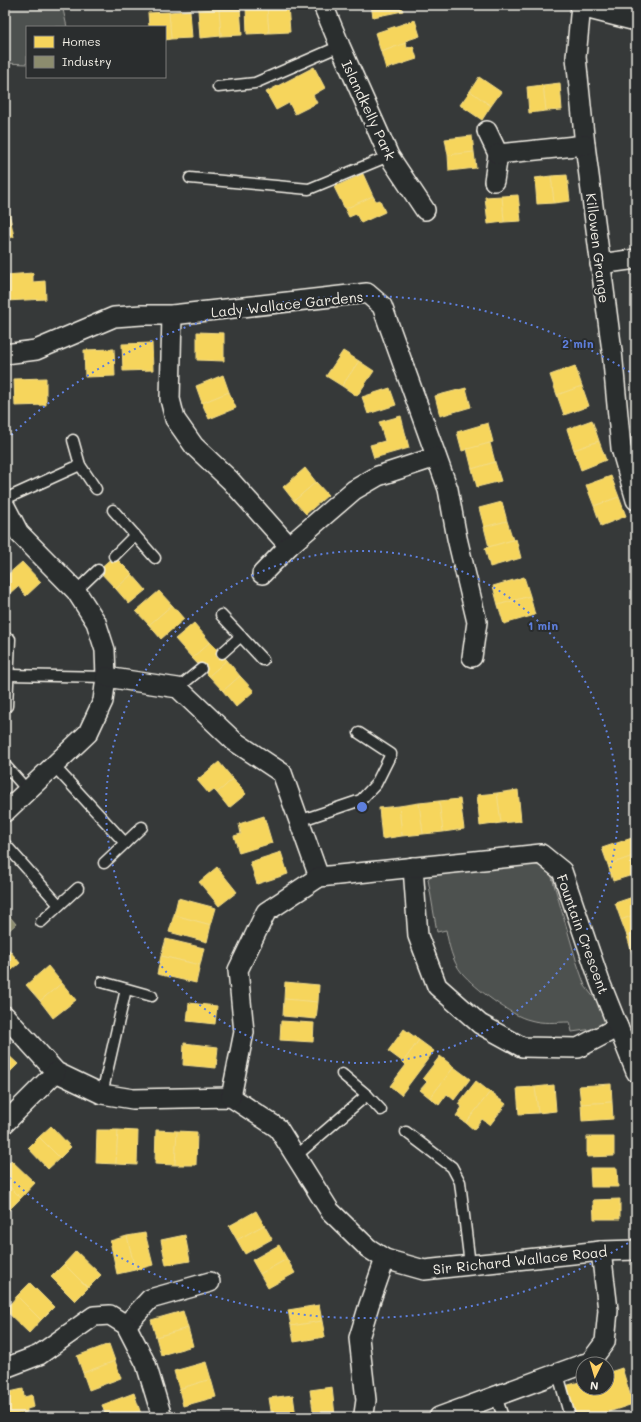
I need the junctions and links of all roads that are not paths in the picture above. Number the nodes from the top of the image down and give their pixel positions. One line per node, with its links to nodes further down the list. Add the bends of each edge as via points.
1 (323, 5): 4 (street, Islandkelly Park)
2 (581, 6): 3 (street, Killowen Grange); 7 (street, Killowen Grange, via 576,57)
3 (636, 21)
4 (340, 46): 5 (lane, via 255,84); 9 (street, Islandkelly Park)
5 (218, 87)
6 (487, 131): 8 (street)
7 (585, 145): 8 (street); 14 (street, Killowen Grange)
8 (498, 154): 11 (street)
9 (388, 156): 10 (lane, via 309,189); 12 (street, Islandkelly Park)
10 (190, 178)
11 (494, 181)
12 (425, 210)
13 (636, 259): 14 (street)
14 (600, 264): 22 (street, Killowen Grange, via 612,351 621,448)
15 (172, 315): 16 (street, Lady Wallace Gardens, via 114,317 36,350); 18 (street, Lady Wallace Gardens, via 367,293 382,306); 26 (street, via 170,399 175,419 194,446 230,480)
16 (5, 354)
17 (73, 440): 19 (lane)
18 (436, 456): 26 (street, via 378,476 354,490); 36 (street, Lady Wallace Gardens, via 448,489 477,622)
19 (80, 465): 20 (lane); 21 (lane)
20 (96, 489)
21 (5, 500)
22 (636, 500)
23 (5, 506): 31 (street, via 19,533)
24 (113, 510): 25 (lane)
25 (135, 535): 27 (lane); 28 (lane)
26 (289, 546): 30 (street)
27 (114, 556)
28 (155, 558)
29 (98, 570): 31 (lane)
30 (262, 574)
31 (76, 591): 40 (street, via 96,622 105,650)
32 (221, 615): 33 (lane)
33 (241, 636): 35 (lane); 37 (lane)
34 (10, 639): 39 (lane)
35 (222, 653)
36 (472, 657)
37 (263, 660)
38 (201, 669): 41 (lane)
39 (9, 675): 40 (lane); 42 (lane)
40 (106, 678): 41 (street); 45 (street, via 103,701 88,733)
41 (178, 688): 48 (street, via 234,742 282,773)
42 (8, 706)
43 (359, 733): 48 (lane, via 391,754 376,784 361,800)
44 (5, 765): 46 (lane)
45 (54, 766): 46 (street); 50 (lane)
46 (28, 791): 47 (street)
47 (5, 812)
48 (299, 821): 54 (street)
49 (142, 827): 50 (lane)
50 (125, 843): 52 (lane)
51 (5, 844): 56 (lane)
52 (104, 863)
53 (414, 867): 54 (street, Fountain Crescent); 62 (street, Fountain Crescent, via 541,854 562,871); 62 (street, via 418,936 437,986 480,1024 522,1047 578,1048)
54 (319, 877): 68 (street, Fountain Crescent, via 266,912 238,970 244,1032)
55 (78, 888): 56 (lane)
56 (59, 905): 57 (lane)
57 (41, 922)
58 (102, 982): 59 (lane)
59 (126, 989): 60 (lane); 66 (lane)
60 (152, 996)
61 (5, 1016): 63 (street)
62 (618, 1027): 64 (street, Fountain Crescent)
63 (56, 1072): 66 (street); 70 (street)
64 (636, 1072)
65 (342, 1074): 67 (lane)
66 (102, 1094): 68 (street, via 132,1099)
67 (367, 1095): 69 (lane); 72 (lane)
68 (231, 1097): 72 (street, Sir Richard Wallace Road, via 278,1128)
69 (381, 1110)
70 (5, 1123)
71 (406, 1132): 76 (lane, via 452,1167 460,1182)
72 (296, 1156): 75 (street, Sir Richard Wallace Road, via 330,1211 368,1248)
73 (636, 1250): 74 (street, Sir Richard Wallace Road)
74 (601, 1251): 76 (street, Sir Richard Wallace Road); 79 (street, via 608,1310 605,1342)
75 (385, 1259): 76 (street, Sir Richard Wallace Road, via 424,1270); 84 (street, via 359,1338)
76 (470, 1265)
77 (210, 1282): 78 (street, via 150,1299)
78 (126, 1325): 81 (street, via 110,1315 94,1316 39,1355); 85 (street, via 146,1364)
79 (594, 1356)
80 (575, 1367): 82 (street)
81 (5, 1368)
82 (558, 1374): 83 (street); 88 (lane)
83 (496, 1396): 86 (street); 87 (lane)
84 (367, 1416)
85 (162, 1417)
86 (439, 1417)
87 (503, 1417)
88 (570, 1417)

